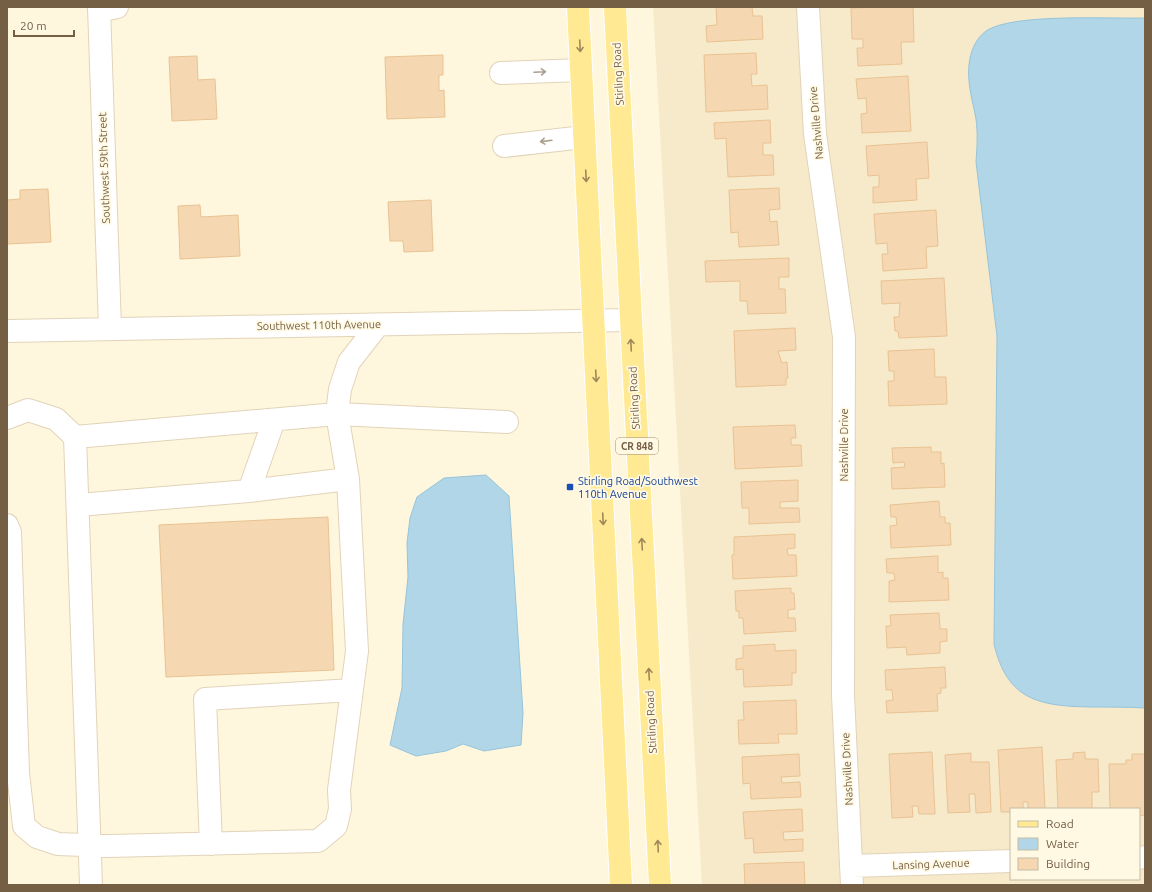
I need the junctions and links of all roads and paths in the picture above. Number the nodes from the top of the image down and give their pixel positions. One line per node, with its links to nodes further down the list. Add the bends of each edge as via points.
1 (578, 7): 5 (main road, CR 848, one-way to 5)
2 (615, 7): 9 (main road, Stirling Road / CR 848)
3 (808, 7): 27 (street, Nashville Drive, via 815,134 844,337 843,695)
4 (105, 8): 12 (street, Southwest 59th Street)
5 (582, 70): 6 (street, one-way to 5); 7 (main road, CR 848)
6 (501, 74)
7 (584, 137): 8 (street, one-way to 8); 10 (main road, CR 848, one-way to 10)
8 (504, 146)
9 (630, 320): 10 (street, Southwest 110th Avenue); 30 (main road, Stirling Road / CR 848, one-way to 9)
10 (593, 322): 11 (street, Southwest 110th Avenue); 29 (main road, CR 848, one-way to 29)
11 (378, 325): 12 (street, Southwest 110th Avenue); 14 (street, via 349,362 340,389)
12 (110, 328): 13 (street, Southwest 110th Avenue)
13 (7, 331)
14 (337, 414): 16 (street); 17 (street); 19 (street)
15 (7, 418): 18 (street, via 28,410 56,419)
16 (274, 420): 18 (street); 20 (street)
17 (507, 422)
18 (75, 438): 21 (street)
19 (348, 479): 20 (street); 23 (street, via 357,651)
20 (249, 491): 21 (street)
21 (78, 505): 24 (street)
22 (7, 525): 24 (street, via 10,532 18,773 24,826 37,837 58,844)
23 (352, 690): 25 (street, via 336,826 318,841); 25 (street, via 205,699)
24 (90, 844): 25 (street); 28 (street)
25 (211, 844)
26 (1010, 861): 27 (street, Lansing Avenue)
27 (851, 876)
28 (92, 885)
29 (621, 885)
30 (660, 885)

